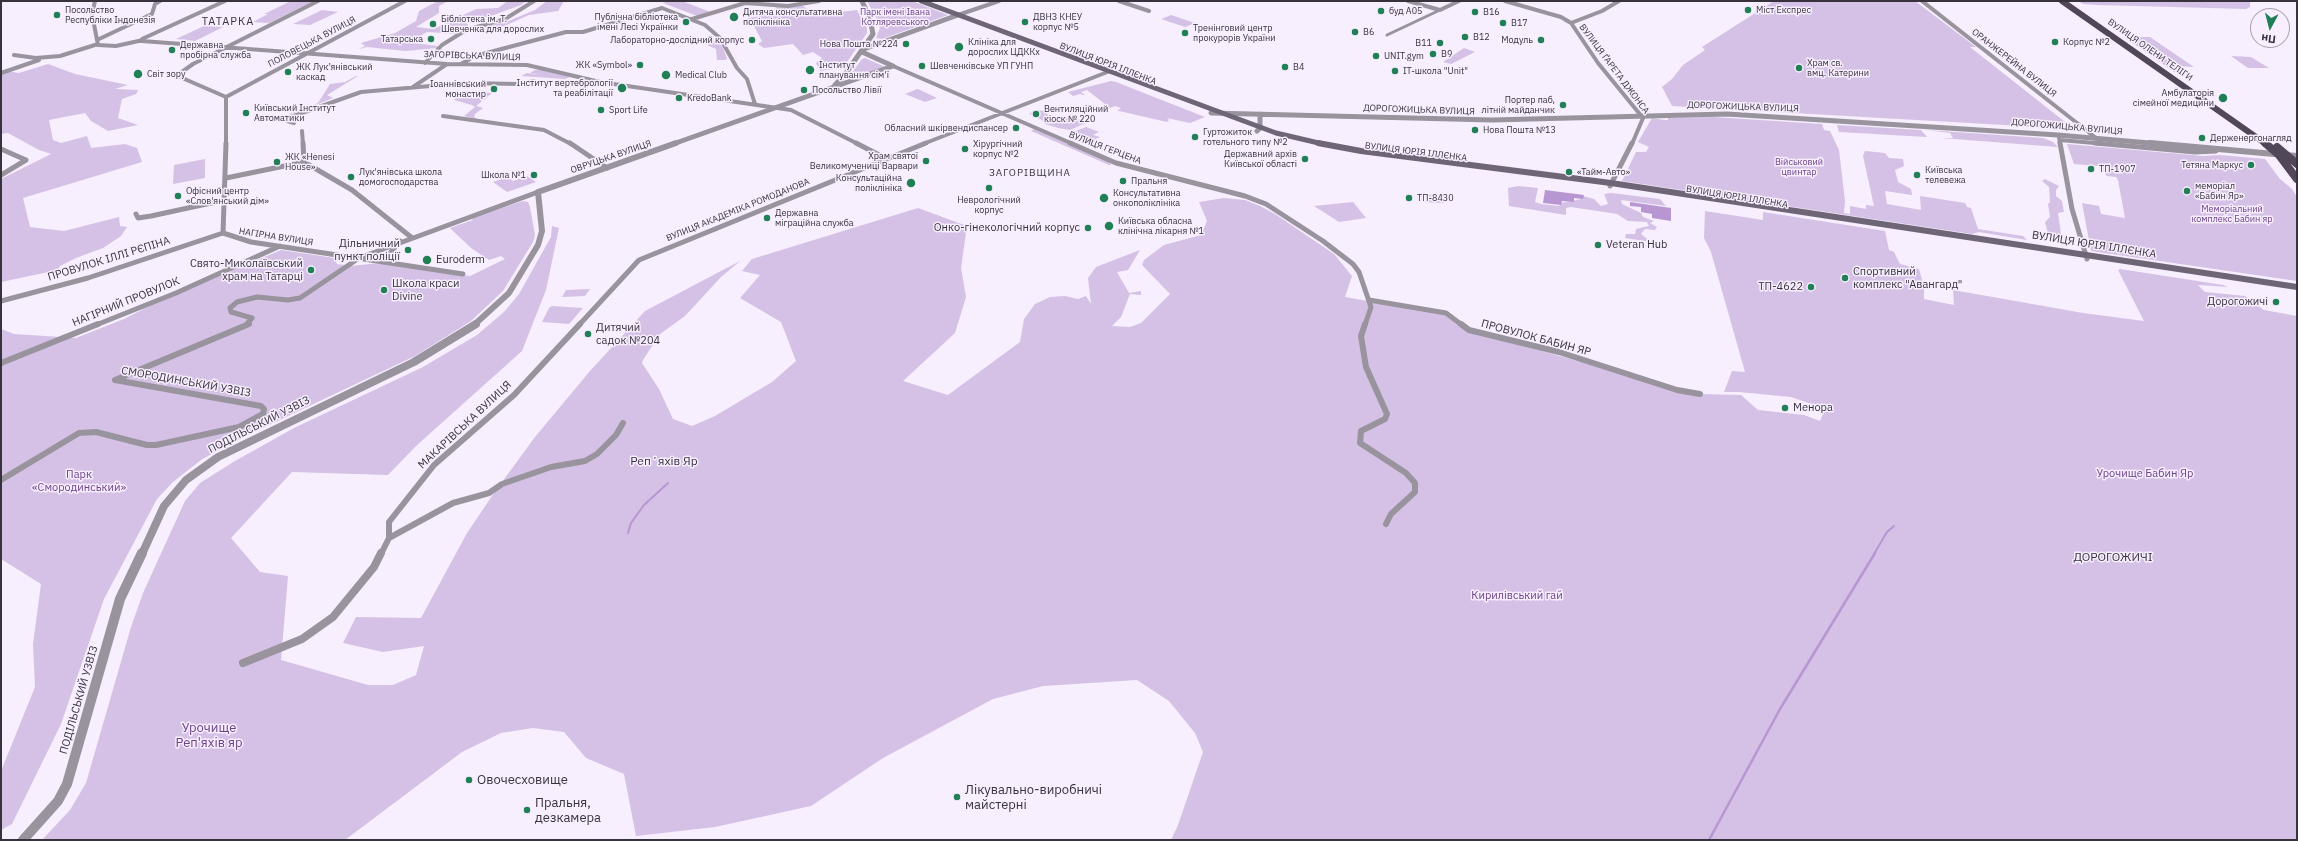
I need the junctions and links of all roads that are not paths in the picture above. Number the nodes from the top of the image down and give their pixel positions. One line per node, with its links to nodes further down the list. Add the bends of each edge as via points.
1 (95, 1): 27 (street, via 92,14)
2 (160, 1): 27 (street, via 155,4 152,14)
3 (225, 1): 26 (street)
4 (318, 1): 28 (street)
5 (405, 1): 30 (street, ПОЛОВЕЦЬКА ВУЛИЦЯ)
6 (534, 1): 33 (street, via 505,18 458,35 442,45)
7 (820, 1): 19 (street, via 788,6)
8 (862, 1): 29 (street, via 874,34)
9 (921, 1): 22 (main road, ВУЛИЦЯ ЮРІЯ ІЛЛЄНКА)
10 (999, 1): 22 (street)
11 (1119, 1): 21 (street)
12 (1408, 1): 20 (street)
13 (1459, 1): 20 (street)
14 (1505, 1): 24 (street, ВУЛИЦЯ ҐАРЕТА ДЖОНСА, via 1561,17)
15 (1619, 1): 24 (street)
16 (1922, 1): 55 (street, ОРАНЖЕРЕЙНА ВУЛИЦЯ)
17 (2062, 1): 58 (main road, ВУЛИЦЯ ОЛЕНИ ТЕЛІГИ, via 2197,94)
18 (2069, 1): 59 (main road, ВУЛИЦЯ ОЛЕНИ ТЕЛІГИ)
19 (744, 2): 23 (street)
20 (1440, 10): 25 (street)
21 (1149, 11)
22 (961, 16): 29 (street); 37 (main road, ВУЛИЦЯ ЮРІЯ ІЛЛЄНКА)
23 (692, 19): 35 (street, via 662,8 583,32 566,32 476,56); 43 (street, via 705,25 720,38 732,60 747,79)
24 (1572, 25): 49 (street, ВУЛИЦЯ ҐАРЕТА ДЖОНСА, via 1630,104)
25 (1387, 35)
26 (142, 40): 27 (street, via 116,46); 28 (street, ЗАГОРІВСЬКА ВУЛИЦЯ)
27 (97, 42): 32 (street)
28 (226, 48): 30 (street, ЗАГОРІВСЬКА ВУЛИЦЯ); 42 (street, via 184,69 178,76)
29 (863, 51): 36 (street, ВУЛИЦЯ ГЕРЦЕНА); 41 (street, ОВРУЦЬКА ВУЛИЦЯ, via 840,80)
30 (306, 54): 33 (street, ЗАГОРІВСЬКА ВУЛИЦЯ); 42 (street, ПОЛОВЕЦЬКА ВУЛИЦЯ)
31 (14, 55): 32 (street)
32 (52, 57): 38 (street)
33 (425, 63): 34 (street, ЗАГОРІВСЬКА ВУЛИЦЯ)
34 (447, 64): 35 (street, ЗАГОРІВСЬКА ВУЛИЦЯ); 40 (street)
35 (461, 64): 43 (street, ЗАГОРІВСЬКА ВУЛИЦЯ, via 527,65 596,81)
36 (893, 66): 41 (street, ОВРУЦЬКА ВУЛИЦЯ); 45 (street, ВУЛИЦЯ ГЕРЦЕНА)
37 (1107, 72): 45 (street, ВУЛИЦЯ АКАДЕМІКА РОМОДАНОВА); 46 (main road, ВУЛИЦЯ ЮРІЯ ІЛЛЄНКА); 47 (main road, ВУЛИЦЯ ЮРІЯ ІЛЛЄНКА)
38 (1, 73)
39 (534, 81): 40 (street, via 519,84 477,83)
40 (412, 88): 51 (street, via 351,95 288,118 289,122)
41 (827, 90): 44 (street, ОВРУЦЬКА ВУЛИЦЯ)
42 (226, 97): 65 (street, НАГІРНА ВУЛИЦЯ)
43 (755, 104): 44 (street, ЗАГОРІВСЬКА ВУЛИЦЯ)
44 (779, 107): 60 (street, ЗАГОРІВСЬКА ВУЛИЦЯ, via 791,110); 63 (street, ОВРУЦЬКА ВУЛИЦЯ)
45 (999, 113): 60 (street, ВУЛИЦЯ АКАДЕМІКА РОМОДАНОВА); 81 (street, ВУЛИЦЯ ГЕРЦЕНА, via 1127,167 1245,196 1266,204 1353,264 1360,272)
46 (1211, 113): 47 (street, ДОРОГОЖИЦЬКА ВУЛИЦЯ); 52 (main road, ВУЛИЦЯ ЮРІЯ ІЛЛЄНКА)
47 (1220, 113): 48 (street, ДОРОГОЖИЦЬКА ВУЛИЦЯ); 52 (main road, ВУЛИЦЯ ЮРІЯ ІЛЛЄНКА)
48 (1260, 114): 49 (street, ДОРОГОЖИЦЬКА ВУЛИЦЯ, via 1492,120); 52 (street)
49 (1641, 115): 54 (street, ДОРОГОЖИЦЬКА ВУЛИЦЯ, via 1727,114); 67 (street, ВУЛИЦЯ ҐАРЕТА ДЖОНСА, via 1644,121)
50 (443, 116): 63 (street, via 544,130 559,136)
51 (294, 123)
52 (1259, 129): 67 (main road, ВУЛИЦЯ ЮРІЯ ІЛЛЄНКА, via 1296,142 1337,150)
53 (302, 131): 61 (street)
54 (2059, 138): 55 (street, ДОРОГОЖИЦЬКА ВУЛИЦЯ); 57 (street, ДОРОГОЖИЦЬКА ВУЛИЦЯ, via 2195,152); 75 (street, via 2072,210)
55 (2096, 138): 57 (street, ДОРОГОЖИЦЬКА ВУЛИЦЯ)
56 (1, 149): 64 (street, via 26,160)
57 (2224, 151): 58 (street, ДОРОГОЖИЦЬКА ВУЛИЦЯ)
58 (2279, 155): 59 (street, ДОРОГОЖИЦЬКА ВУЛИЦЯ); 66 (main road, ВУЛИЦЯ ОЛЕНИ ТЕЛІГИ)
59 (2293, 156): 62 (main road, ВУЛИЦЯ ОЛЕНИ ТЕЛІГИ)
60 (887, 159): 84 (street, ВУЛИЦЯ АКАДЕМІКА РОМОДАНОВА, via 639,260)
61 (304, 162): 65 (street); 72 (street, via 352,190)
62 (2297, 164)
63 (607, 168): 68 (street, ОВРУЦЬКА ВУЛИЦЯ)
64 (1, 175)
65 (226, 178): 69 (street, НАГІРНА ВУЛИЦЯ)
66 (2297, 178)
67 (1611, 185): 75 (main road, ВУЛИЦЯ ЮРІЯ ІЛЛЄНКА)
68 (538, 192): 72 (street, ОВРУЦЬКА ВУЛИЦЯ); 91 (street, ПОДІЛЬСЬКИЙ УЗВІЗ, via 542,231 538,245 509,292 479,322 414,362 218,457 186,480 173,493 164,506 120,599 67,784 58,801)
69 (225, 200): 70 (street, via 151,216 138,218); 71 (street, НАГІРНА ВУЛИЦЯ)
70 (136, 214)
71 (223, 234): 74 (street, НАГІРНА ВУЛИЦЯ, via 238,240); 82 (street, ПРОВУЛОК ІЛЛІ РЄПІНА, via 88,278)
72 (411, 237): 73 (street, ОВРУЦЬКА ВУЛИЦЯ)
73 (401, 241): 76 (street, ОВРУЦЬКА ВУЛИЦЯ); 77 (street, ОВРУЦЬКА ВУЛИЦЯ)
74 (280, 246): 76 (street, НАГІРНА ВУЛИЦЯ); 83 (street, НАГІРНИЙ ПРОВУЛОК, via 176,293)
75 (2086, 257): 79 (main road, ВУЛИЦЯ ЮРІЯ ІЛЛЄНКА); 80 (main road, ВУЛИЦЯ ЮРІЯ ІЛЛЄНКА)
76 (359, 258): 77 (street, НАГІРНА ВУЛИЦЯ); 87 (street, СМОРОДИНСЬКИЙ УЗВІЗ, via 300,298 288,300 257,296 237,302 230,308 231,312 252,318 249,324 115,380 261,406 264,409 257,419 239,427 156,444 142,444 96,432 79,434)
77 (383, 262): 78 (street, НАГІРНА ВУЛИЦЯ)
78 (463, 274)
79 (2297, 288)
80 (2297, 292)
81 (1369, 300): 85 (street, ПРОВУЛОК БАБИН ЯР, via 1446,313 1469,330 1559,352 1677,390); 88 (street, via 1371,307 1361,342 1366,367 1387,414 1385,419 1361,431 1358,436 1360,443 1406,473 1415,483 1415,492 1391,514)
82 (1, 301)
83 (1, 363)
84 (526, 382): 89 (street, МАКАРІВСЬКА ВУЛИЦЯ, via 422,479 389,522)
85 (1700, 394)
86 (623, 423): 89 (street, via 616,435 597,454 585,461 551,467 515,479 489,492 453,503)
87 (1, 480)
88 (1386, 524)
89 (389, 538): 90 (street, МАКАРІВСЬКА ВУЛИЦЯ, via 374,567 333,617 302,639)
90 (243, 663)
91 (23, 840)

